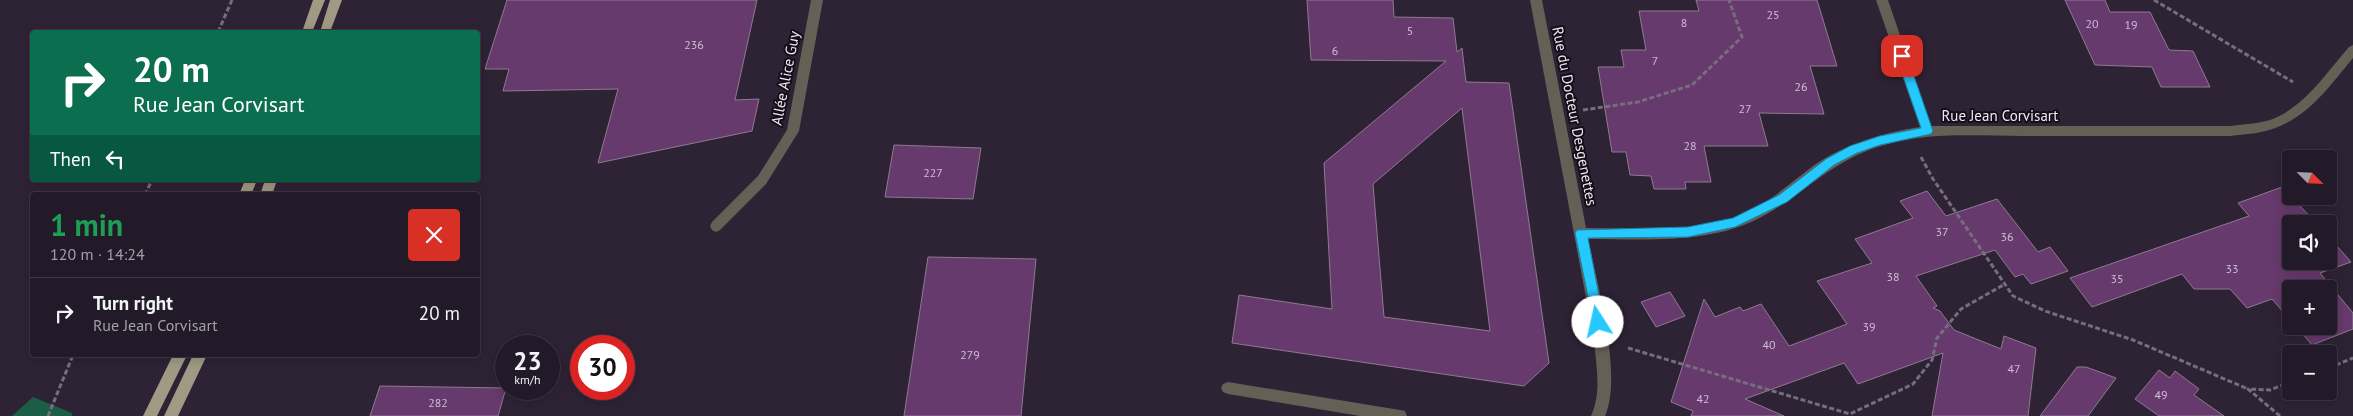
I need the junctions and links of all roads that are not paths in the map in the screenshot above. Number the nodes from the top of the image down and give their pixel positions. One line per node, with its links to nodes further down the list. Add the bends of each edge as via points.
1 (319, 0): 6 (main road)
2 (336, 0): 7 (main road)
3 (817, 0): 10 (street, Allée Alice Guy, via 793,131 762,180)
4 (1536, 0): 11 (street, Rue du Docteur Desgenettes)
5 (1882, 0): 9 (street)
6 (308, 30)
7 (326, 30)
8 (2353, 50): 9 (street, Rue Jean Corvisart, via 2290,117 2269,125 2230,131)
9 (1928, 131): 11 (street, Rue Jean Corvisart, via 1880,140 1846,154 1830,162 1783,198 1735,222 1688,232)
10 (716, 226)
11 (1581, 233): 18 (street, Rue du Docteur Desgenettes, via 1601,340 1604,389 1602,410)
12 (179, 357): 15 (main road)
13 (199, 357): 16 (main road)
14 (1228, 388): 17 (street)
15 (150, 416)
16 (171, 416)
17 (1400, 416)
18 (1598, 416)

